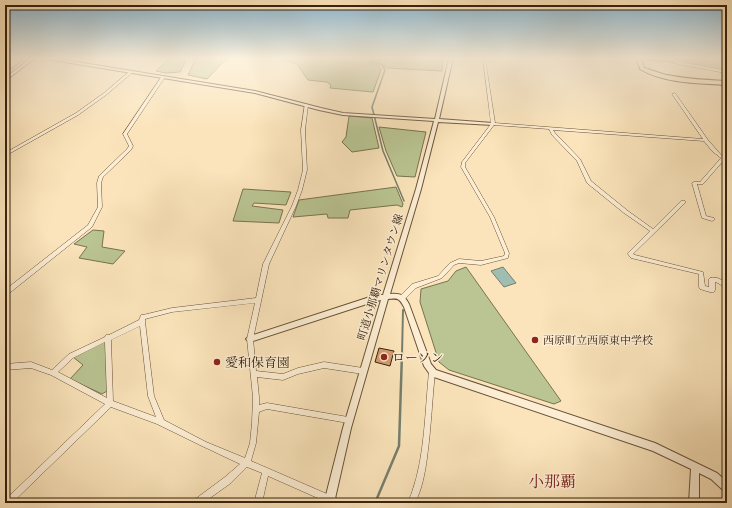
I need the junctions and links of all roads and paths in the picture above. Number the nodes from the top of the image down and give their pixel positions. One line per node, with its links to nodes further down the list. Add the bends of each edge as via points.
1 (120, 82): 14 (street, via 77,114)
2 (160, 82): 20 (street, via 125,134 131,146 129,150 101,176 100,207 94,221 79,236)
3 (191, 82): 9 (street, via 281,97)
4 (446, 82): 10 (street, 町道小那覇マリンタウン線)
5 (487, 82): 11 (street)
6 (716, 82): 7 (highway)
7 (727, 83)
8 (674, 94): 13 (street)
9 (306, 105): 10 (street, via 323,110 377,117); 23 (street, via 303,130 305,170 294,206 266,264)
10 (437, 120): 11 (street); 21 (street, 町道小那覇マリンタウン線)
11 (493, 124): 12 (street); 22 (street, via 462,167 492,217 506,257 481,263 459,261 452,264 440,277 414,286)
12 (550, 128): 13 (street); 18 (street, via 579,160 589,182)
13 (706, 140): 15 (street, via 718,156)
14 (5, 155)
15 (725, 160): 17 (street, via 701,183 694,183 704,217)
16 (683, 202): 18 (street)
17 (712, 219)
18 (653, 231): 19 (street, via 630,254 633,257 701,273 702,287 712,290 712,279)
19 (727, 287)
20 (5, 293)
21 (386, 296): 22 (street); 26 (street); 28 (street, 町道小那覇マリンタウン線)
22 (402, 298): 29 (street)
23 (258, 300): 24 (street, via 172,310 143,317); 26 (street)
24 (142, 322): 25 (street); 35 (street, via 151,396)
25 (108, 337): 30 (street, via 71,356); 32 (street)
26 (250, 339): 31 (street)
27 (5, 367): 30 (street, via 31,365)
28 (363, 371): 31 (street, via 324,365 284,377); 34 (street, 町道小那覇マリンタウン線)
29 (432, 372): 37 (street, via 629,437); 45 (street, via 424,462)
30 (53, 373): 32 (street)
31 (254, 374): 33 (street)
32 (110, 403): 35 (street); 41 (street)
33 (256, 409): 34 (street, via 267,406); 36 (street, via 253,443)
34 (348, 420): 40 (street, 町道小那覇マリンタウン線)
35 (162, 423): 36 (street)
36 (246, 462): 38 (street); 42 (street, via 228,480)
37 (695, 466): 39 (street, via 714,476); 46 (street)
38 (266, 471): 40 (street); 43 (street)
39 (727, 488)
40 (330, 501): 44 (street)
41 (7, 503)
42 (197, 503)
43 (258, 503)
44 (338, 503)
45 (411, 503)
46 (694, 503)

